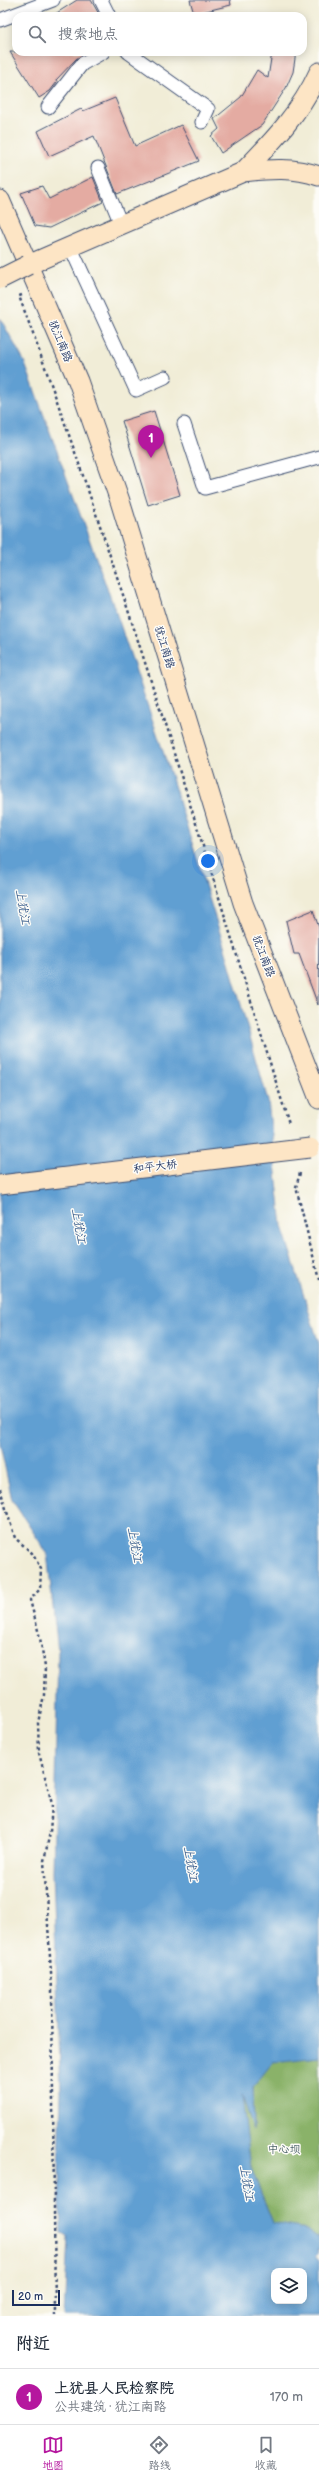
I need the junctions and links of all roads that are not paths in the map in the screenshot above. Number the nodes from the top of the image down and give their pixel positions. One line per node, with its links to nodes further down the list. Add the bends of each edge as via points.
1 (53, 0): 3 (street)
2 (101, 0): 4 (street)
3 (21, 12)
4 (107, 12)
5 (12, 15): 6 (street)
6 (0, 20)
7 (96, 56): 10 (street, via 82,64)
8 (134, 56): 11 (street, via 208,109)
9 (319, 72): 13 (street, via 306,99 281,132)
10 (48, 108)
11 (202, 122)
12 (98, 168): 16 (street)
13 (243, 172): 14 (street, via 275,169); 16 (street)
14 (319, 176)
15 (0, 200): 18 (street, 犹江南路)
16 (121, 224): 17 (street)
17 (70, 246): 18 (street); 20 (street, via 136,390)
18 (28, 265): 19 (street, bridge); 23 (street, 犹江南路, via 78,381 117,493 243,903)
19 (0, 279)
20 (165, 377)
21 (184, 424): 22 (street, via 206,488)
22 (319, 457)
23 (319, 1099)
24 (314, 1147): 25 (street, 和平大桥, bridge)
25 (0, 1185)

